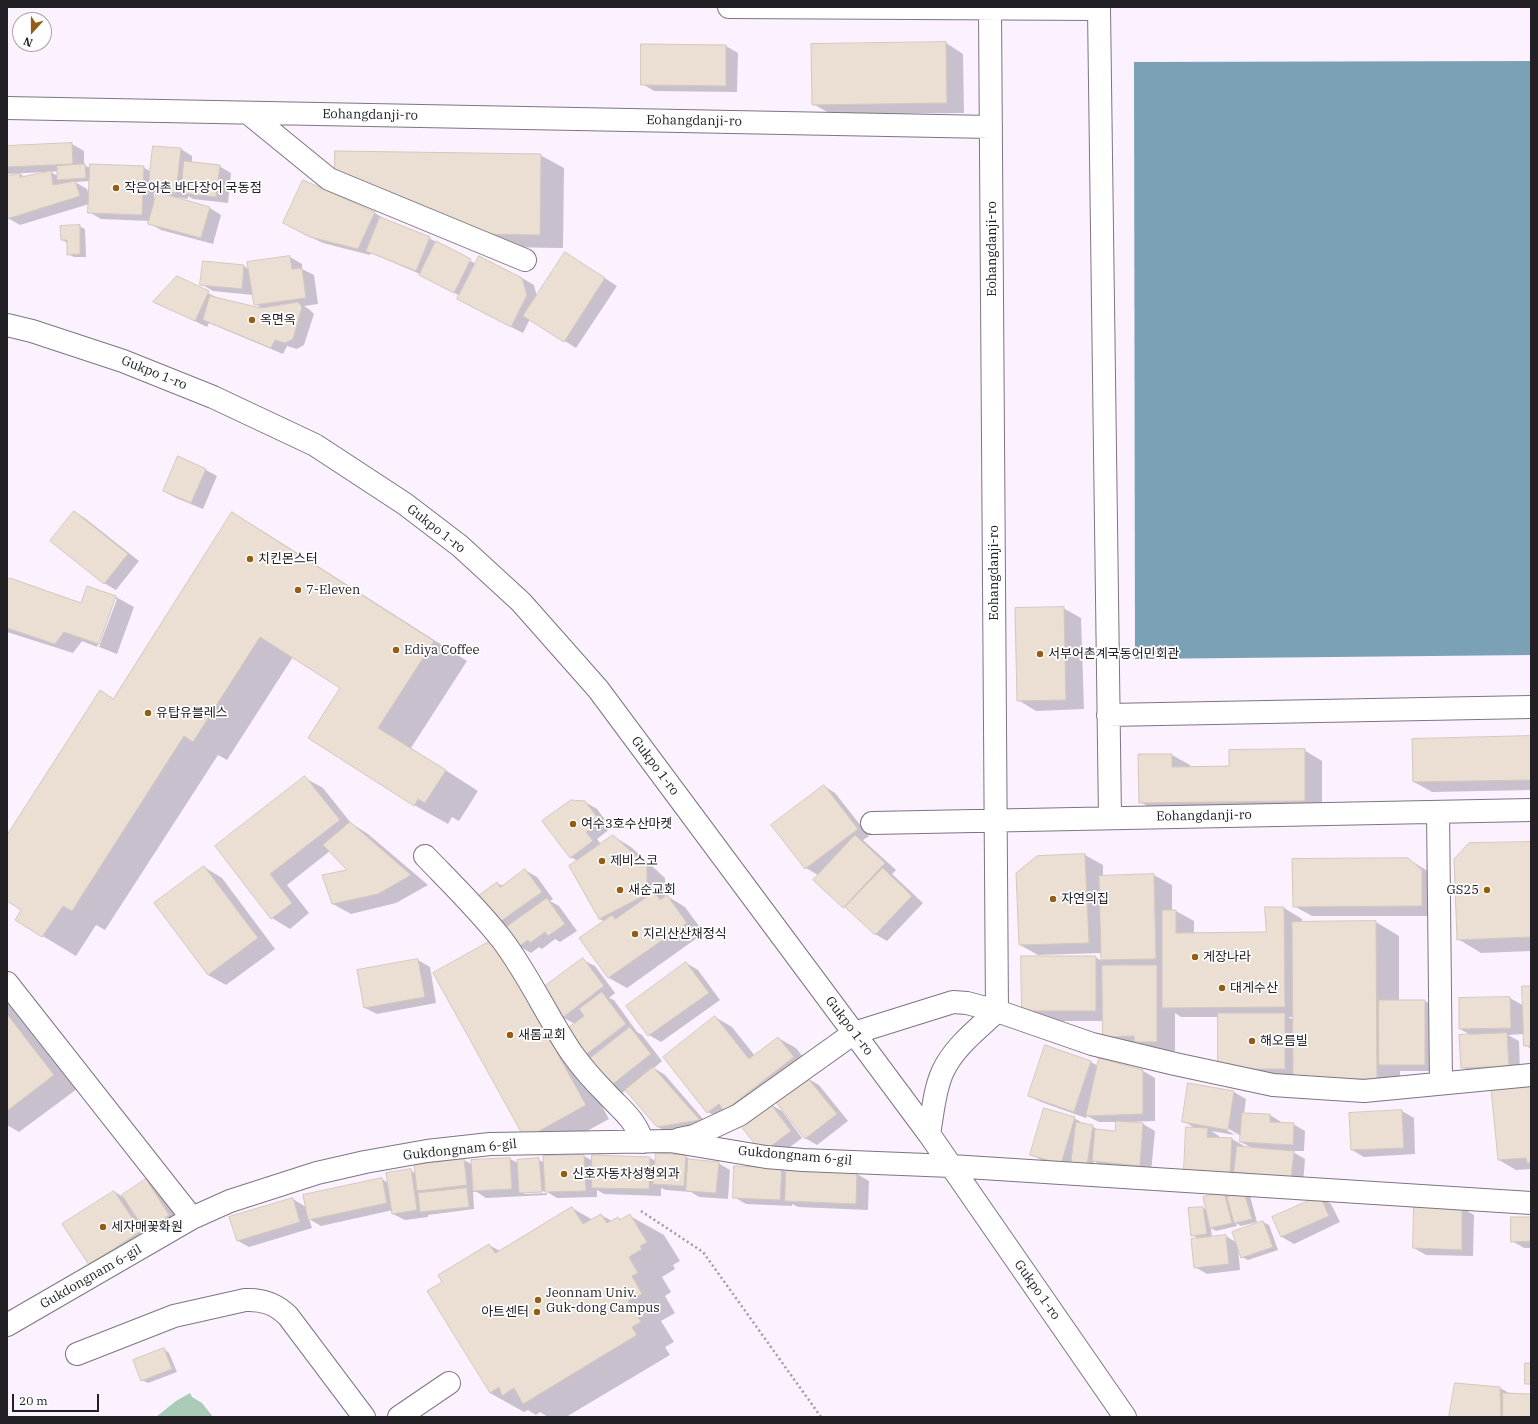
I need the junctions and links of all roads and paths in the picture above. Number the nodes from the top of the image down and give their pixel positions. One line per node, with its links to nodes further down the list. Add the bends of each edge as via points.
1 (729, 7): 2 (street)
2 (990, 9): 5 (street); 9 (street, via 1099,9)
3 (7, 108): 4 (street, Eohangdanji-ro)
4 (248, 113): 5 (street, Eohangdanji-ro); 6 (street, via 329,179)
5 (991, 126): 13 (street, Eohangdanji-ro)
6 (525, 260)
7 (7, 325): 18 (street, Gukpo 1-ro, via 130,363 213,397 316,445 405,504 460,546 521,602 598,690)
8 (1531, 707): 9 (street)
9 (1108, 715): 12 (street)
10 (1531, 810): 11 (street, Eohangdanji-ro)
11 (1438, 812): 12 (street, Eohangdanji-ro); 20 (street)
12 (1110, 818): 13 (street, Eohangdanji-ro)
13 (996, 820): 14 (street); 17 (street)
14 (872, 823)
15 (425, 856): 23 (street, via 476,908 503,942 572,1053 630,1117)
16 (7, 983): 27 (street)
17 (997, 1011): 18 (street, via 953,1002); 20 (street, via 1092,1044 1273,1085 1364,1091); 21 (street, via 953,1055 944,1070 936,1094)
18 (854, 1033): 21 (street, Gukpo 1-ro); 22 (street, via 739,1115 694,1136)
19 (1531, 1075): 20 (street)
20 (1441, 1083)
21 (929, 1134): 24 (street, Gukpo 1-ro)
22 (670, 1141): 23 (street, Gukdongnam 6-gil); 24 (street, Gukdongnam 6-gil, via 766,1157)
23 (643, 1142): 27 (street, Gukdongnam 6-gil, via 490,1144 427,1151 317,1173 278,1184 230,1200)
24 (951, 1166): 25 (street, Gukdongnam 6-gil); 34 (street, Gukpo 1-ro)
25 (1531, 1203)
26 (641, 1212): 33 (path, via 703,1252)
27 (192, 1218): 28 (street, Gukdongnam 6-gil)
28 (7, 1325)
29 (76, 1354): 32 (street, via 174,1316 245,1300 265,1301 288,1316)
30 (449, 1383): 31 (street)
31 (413, 1413)
32 (364, 1417)
33 (821, 1417)
34 (1125, 1417)

